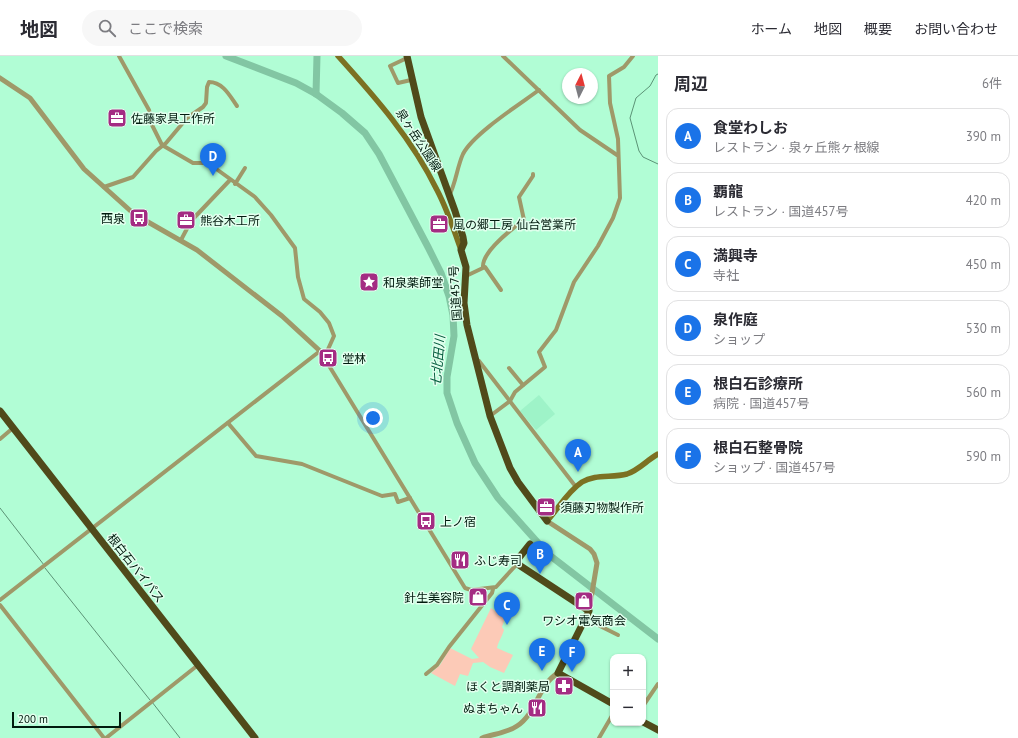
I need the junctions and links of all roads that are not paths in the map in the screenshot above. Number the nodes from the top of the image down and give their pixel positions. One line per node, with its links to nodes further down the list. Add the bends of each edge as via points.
1 (119, 56): 10 (street, via 149,110 152,125)
2 (338, 56): 19 (main road, 泉ヶ岳公園線, via 378,100 417,155 438,190)
3 (502, 56): 8 (street)
4 (633, 56): 11 (street, via 624,67 608,76 610,103 618,139)
5 (407, 57): 7 (highway, 国道457号); 7 (street, via 390,66 398,83)
6 (0, 78): 16 (street, via 30,98 75,158)
7 (411, 80): 17 (highway, 国道457号, via 421,118)
8 (539, 90): 11 (street, via 580,130); 17 (street, via 471,143 460,162)
9 (237, 106): 10 (street, via 223,88 209,82 204,105 187,118)
10 (162, 145): 14 (street, via 193,163 208,163); 16 (street, via 133,177)
11 (617, 155): 27 (street, via 621,191 613,218 574,282 556,330 539,352 545,367)
12 (245, 168): 15 (street)
13 (533, 174): 20 (street, via 519,197 524,220 493,247 483,260)
14 (230, 180): 15 (street); 18 (street, via 191,221)
15 (235, 184): 24 (street, via 255,197 294,248 304,299 330,323 334,336)
16 (104, 187): 18 (street, via 138,217)
17 (449, 196): 19 (highway, 国道457号, via 463,237)
18 (181, 240): 23 (street, via 282,316)
19 (461, 250): 21 (highway, 国道457号)
20 (483, 267): 21 (street); 22 (street)
21 (466, 276): 25 (highway, 国道457号, via 464,303)
22 (501, 290)
23 (320, 351): 24 (street); 31 (street)
24 (325, 356): 36 (street)
25 (475, 360): 28 (street, via 479,361); 30 (highway, 国道457号)
26 (509, 368): 27 (street)
27 (522, 385): 28 (street)
28 (510, 401): 30 (street); 35 (street)
29 (0, 411): 32 (highway, 根白石バイパス)
30 (490, 416): 37 (highway, 国道457号, via 510,468)
31 (228, 423): 36 (street, via 252,453 260,457 302,464 382,496 395,494 398,502); 38 (street)
32 (13, 428): 33 (street); 38 (highway, 根白石バイパス)
33 (0, 439)
34 (658, 454): 35 (main road, via 632,472 590,479)
35 (576, 487): 37 (main road)
36 (410, 498): 41 (street, via 465,588)
37 (547, 522): 44 (street, via 592,551 597,560)
38 (92, 529): 42 (street); 46 (highway, 根白石バイパス)
39 (530, 544): 40 (highway, via 520,556)
40 (518, 563): 41 (street); 44 (highway)
41 (493, 588): 48 (street, via 492,593 437,665)
42 (0, 600)
43 (0, 604): 56 (street)
44 (588, 614): 45 (street, via 600,626); 47 (highway)
45 (618, 635)
46 (198, 665): 56 (street); 57 (highway, 根白石バイパス)
47 (558, 673): 50 (highway); 55 (street, via 548,679 524,722)
48 (426, 674)
49 (658, 684): 51 (street)
50 (610, 702)
51 (646, 702)
52 (610, 719): 59 (street)
53 (646, 724): 54 (highway)
54 (658, 730)
55 (497, 736): 58 (street)
56 (105, 738)
57 (255, 738)
58 (482, 738)
59 (599, 738)

